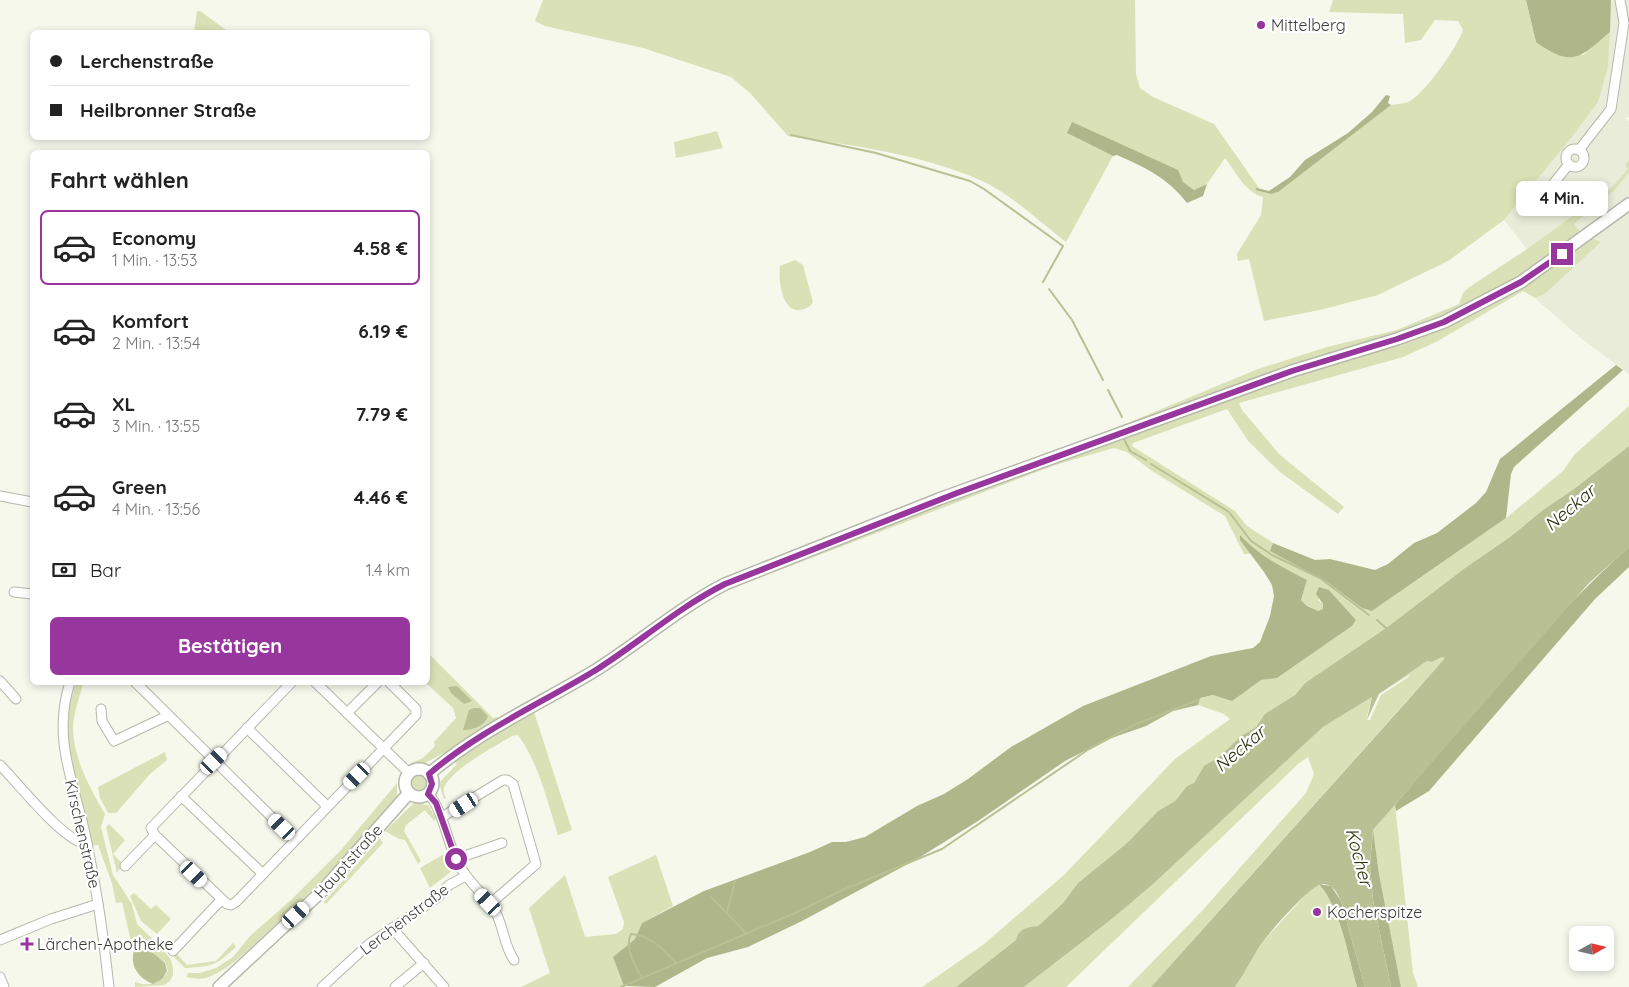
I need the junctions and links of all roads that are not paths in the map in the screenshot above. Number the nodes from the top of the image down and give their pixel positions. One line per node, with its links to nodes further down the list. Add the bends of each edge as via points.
1 (1620, 0): 3 (street, via 1624,23 1611,109 1579,150 1572,149 1568,153 1566,160 1569,164 1550,188 1551,198)
2 (1629, 204): 24 (main road, via 1521,282 1444,322 1292,371 930,503 725,584 699,597 597,669 483,735)
3 (1539, 210)
4 (0, 496): 5 (street)
5 (30, 502)
6 (14, 592): 7 (street)
7 (30, 594)
8 (0, 680): 15 (street)
9 (69, 685): 33 (street, Kirschenstraße, via 62,732)
10 (138, 685): 18 (street)
11 (289, 685): 19 (street)
12 (318, 685): 17 (street)
13 (375, 685): 17 (street)
14 (392, 685): 20 (street, via 417,712)
15 (16, 699)
16 (101, 708): 18 (street, via 102,721 114,741)
17 (347, 713): 20 (street)
18 (167, 716): 21 (street)
19 (247, 728): 21 (street); 28 (street)
20 (384, 749): 23 (street); 28 (street)
21 (214, 761): 27 (street); 31 (street)
22 (0, 765): 33 (street, via 63,832)
23 (409, 774): 24 (main road, via 421,770); 25 (main road, via 405,786)
24 (429, 774): 26 (main road, via 432,784)
25 (409, 793): 26 (main road, via 419,797); 49 (main road, Hauptstraße, via 322,891)
26 (428, 794): 29 (street, Lerchenstraße)
27 (181, 796): 30 (street, via 152,825); 36 (street)
28 (328, 806): 31 (street)
29 (442, 817): 34 (street, Lerchenstraße); 40 (street, via 503,780 512,784 536,864)
30 (155, 835): 35 (street); 38 (street)
31 (295, 840): 36 (street)
32 (502, 843): 34 (street)
33 (87, 844): 39 (street, Kirschenstraße)
34 (456, 859): 37 (street, Lerchenstraße)
35 (125, 866)
36 (263, 874): 38 (street, via 233,905)
37 (466, 876): 40 (street); 41 (street, Lerchenstraße)
38 (221, 900): 43 (street)
39 (98, 904): 42 (street); 48 (street, Kirschenstraße)
40 (490, 904): 44 (street)
41 (392, 928): 45 (street); 50 (street, Lerchenstraße, via 369,944)
42 (0, 940)
43 (173, 951)
44 (514, 960)
45 (424, 964): 51 (street); 52 (street)
46 (0, 977): 47 (street)
47 (4, 987)
48 (109, 987)
49 (219, 987)
50 (322, 987)
51 (394, 987)
52 (444, 987)

